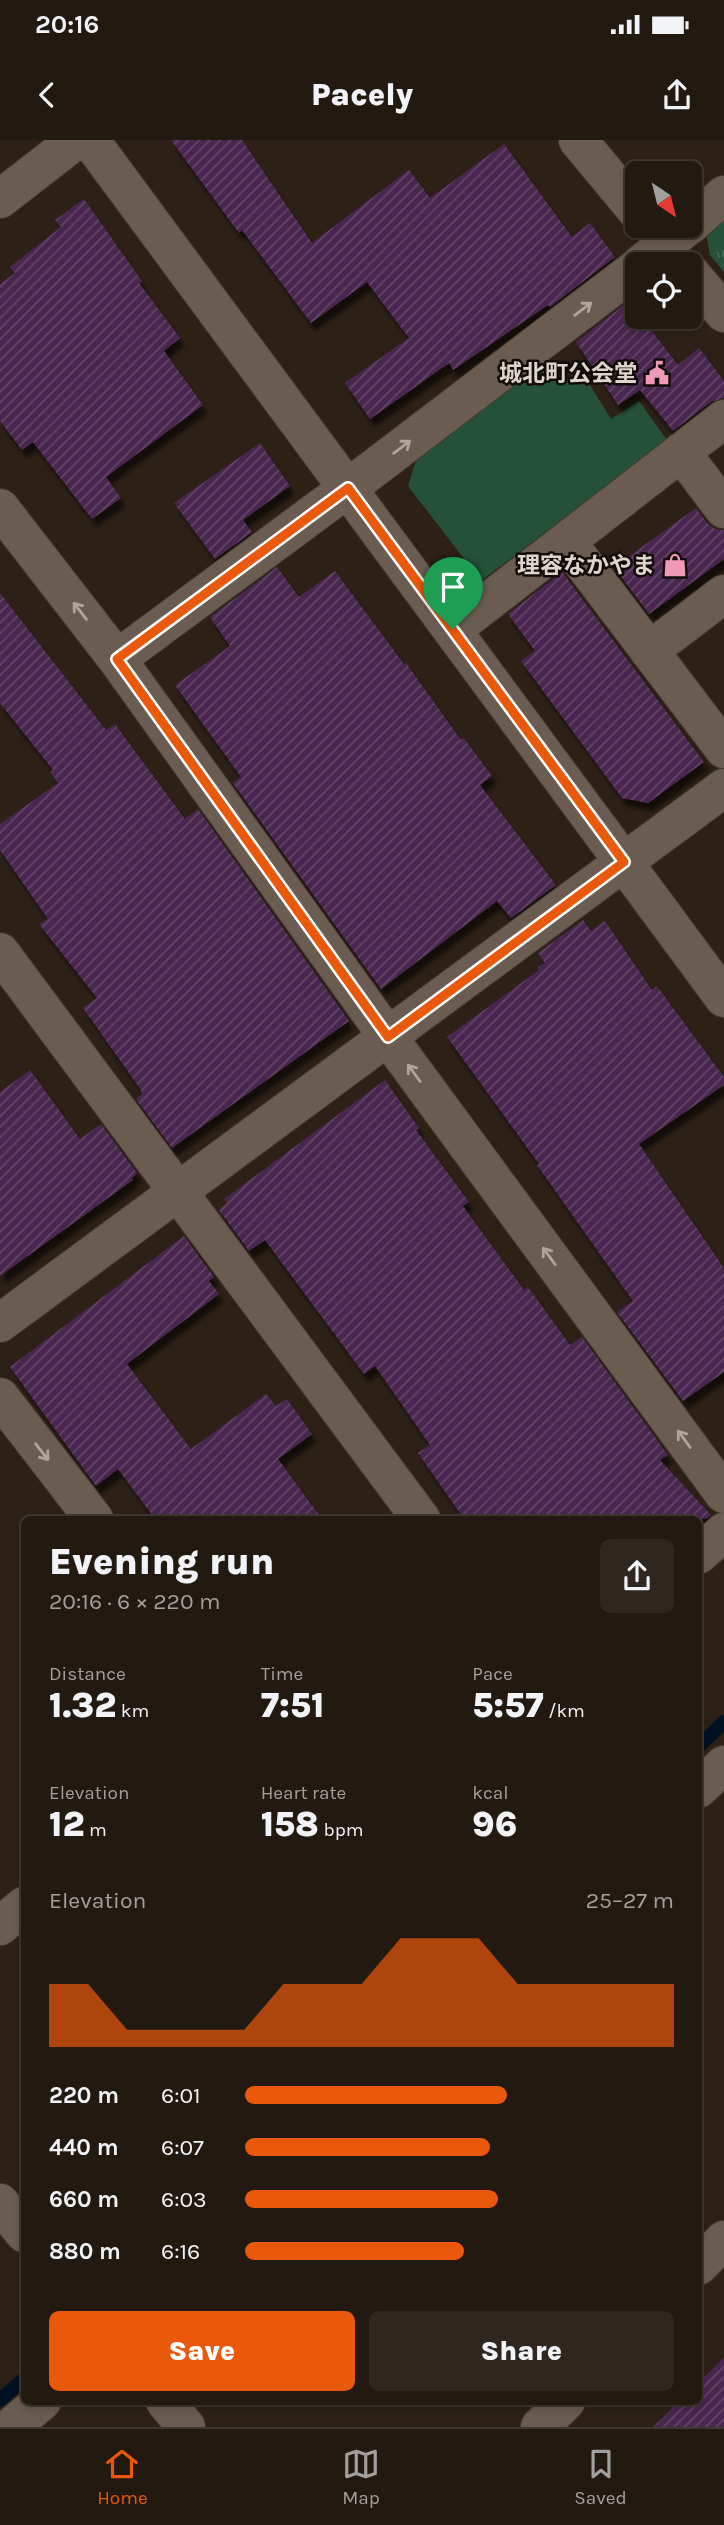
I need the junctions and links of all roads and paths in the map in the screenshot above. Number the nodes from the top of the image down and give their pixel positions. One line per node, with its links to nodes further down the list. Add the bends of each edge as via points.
1 (76, 140): 6 (street)
2 (90, 140): 11 (street)
3 (578, 140): 5 (street)
4 (724, 195): 7 (street)
5 (625, 197)
6 (0, 199)
7 (668, 249): 8 (street); 11 (street, one-way to 7)
8 (724, 313)
9 (724, 419): 10 (street)
10 (681, 452): 13 (street); 14 (street)
11 (348, 488): 16 (street); 18 (street)
12 (0, 508): 18 (street, one-way to 12)
13 (724, 509)
14 (567, 542): 16 (street); 17 (street)
15 (724, 594): 17 (street)
16 (453, 629): 21 (street)
17 (649, 651): 19 (street)
18 (117, 659): 24 (street)
19 (724, 749)
20 (724, 788): 21 (street)
21 (624, 862): 23 (street); 24 (street)
22 (0, 952): 25 (street)
23 (724, 998)
24 (388, 1037): 25 (street); 28 (street, one-way to 24)
25 (177, 1193): 26 (street); 30 (street)
26 (0, 1323)
27 (0, 1397): 29 (street, one-way to 29)
28 (724, 1494)
29 (92, 1516)
30 (419, 1516)
31 (724, 1532): 32 (street)
32 (702, 1551)
33 (724, 1765): 34 (street)
34 (702, 1785)
35 (21, 1908): 36 (street)
36 (0, 1926)
37 (0, 2203): 38 (street)
38 (21, 2229)
39 (724, 2240): 40 (street)
40 (702, 2262)
41 (37, 2405): 44 (street)
42 (169, 2405): 45 (street)
43 (562, 2405): 46 (street)
44 (11, 2427)
45 (186, 2427)
46 (540, 2427)

